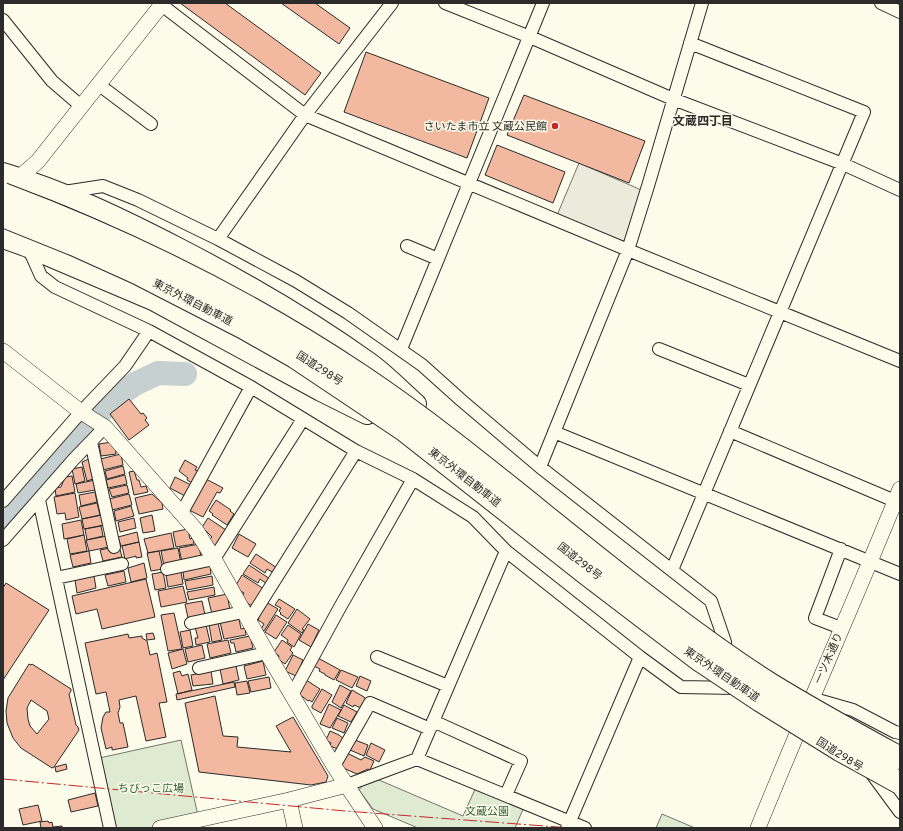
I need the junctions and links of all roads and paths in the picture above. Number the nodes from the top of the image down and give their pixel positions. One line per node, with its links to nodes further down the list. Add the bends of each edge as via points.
1 (392, 3): 14 (street)
2 (445, 3): 9 (street)
3 (543, 3): 9 (street)
4 (702, 3): 10 (street)
5 (881, 3): 7 (street)
6 (161, 4): 11 (street); 14 (street)
7 (899, 9)
8 (3, 21): 13 (street, via 52,81)
9 (530, 37): 12 (street); 18 (street)
10 (690, 43): 12 (street); 16 (street, via 864,112)
11 (98, 84): 13 (street); 15 (street)
12 (673, 99): 16 (street); 27 (street)
13 (81, 106): 17 (street, via 38,161)
14 (305, 115): 18 (street); 24 (street)
15 (151, 124)
16 (843, 164): 19 (street); 29 (street)
17 (11, 175): 20 (street); 21 (highway)
18 (469, 184): 27 (street); 28 (street)
19 (900, 190)
20 (3, 193): 80 (highway, 東京外環自動車道, bridge, via 146,254 304,340 415,414 709,642 770,684)
21 (59, 193): 24 (street, via 103,186); 39 (highway, via 134,225 280,304 369,363)
22 (3, 216): 84 (highway, 東京外環自動車道, bridge, via 137,273 295,357 404,430 610,593 698,659 760,701)
23 (3, 238): 26 (highway)
24 (218, 239): 31 (street, via 348,312)
25 (408, 246): 28 (street)
26 (28, 247): 30 (street, via 41,276 55,287); 44 (highway, via 152,300 321,391)
27 (628, 250): 29 (street); 42 (street)
28 (438, 259): 31 (street)
29 (780, 311): 34 (street); 35 (street)
30 (149, 331): 36 (street); 37 (street, via 125,366)
31 (400, 349): 46 (street)
32 (660, 349): 35 (street)
33 (3, 351): 37 (street)
34 (900, 361)
35 (749, 385): 41 (street)
36 (251, 387): 38 (street); 52 (street)
37 (81, 412): 40 (street); 50 (street)
38 (303, 419): 45 (street); 57 (street)
39 (439, 424): 44 (highway, 国道298号, via 384,386 265,324 305,358); 67 (highway, 国道298号)
40 (105, 428): 43 (street); 52 (street)
41 (730, 431): 48 (street); 49 (street)
42 (554, 432): 46 (street); 48 (street)
43 (91, 442): 51 (street); 54 (street)
44 (430, 444): 73 (highway, 国道298号)
45 (356, 451): 47 (street); 64 (street)
46 (540, 467): 61 (street)
47 (413, 479): 56 (street, via 473,517); 74 (street)
48 (704, 493): 55 (street); 61 (street)
49 (898, 495): 58 (street, 一ツ木通り)
50 (3, 500)
51 (39, 500): 53 (street); 63 (street)
52 (182, 514): 57 (street, via 196,530)
53 (3, 540)
54 (114, 547)
55 (841, 550): 58 (street); 66 (street, via 815,618)
56 (506, 551): 69 (street); 72 (street)
57 (214, 559): 60 (street); 64 (street)
58 (870, 562): 62 (street); 66 (street, 一ツ木通り)
59 (122, 564): 63 (street)
60 (166, 569)
61 (672, 570): 67 (street, via 711,601)
62 (900, 574)
63 (56, 578): 91 (street)
64 (246, 617): 65 (street); 68 (street)
65 (191, 623)
66 (841, 628): 75 (street, 一ツ木通り)
67 (725, 642): 75 (highway, 国道298号)
68 (267, 653): 71 (street); 74 (street)
69 (640, 656): 73 (street, via 681,687); 90 (street)
70 (377, 657): 72 (street)
71 (199, 668)
72 (448, 686): 76 (street)
73 (744, 689): 77 (highway, 国道298号)
74 (292, 695): 82 (street)
75 (811, 698): 77 (street, 一ツ木通り); 78 (street, via 853,710); 79 (highway, 国道298号)
76 (432, 725): 81 (street); 82 (street, via 370,703); 87 (street, via 521,761)
77 (798, 728): 83 (highway, 国道298号); 96 (street, 一ツ木通り)
78 (900, 733)
79 (900, 746)
80 (900, 758)
81 (417, 759): 85 (street); 87 (street)
82 (334, 766): 85 (street)
83 (872, 774): 86 (highway, 国道298号); 89 (street)
84 (900, 783)
85 (348, 785): 88 (street); 94 (street)
86 (900, 792)
87 (506, 795): 90 (street)
88 (289, 800): 92 (street); 93 (street)
89 (900, 812)
90 (568, 825): 95 (street)
91 (110, 828)
92 (160, 828)
93 (295, 828)
94 (376, 828)
95 (585, 828)
96 (758, 828)

